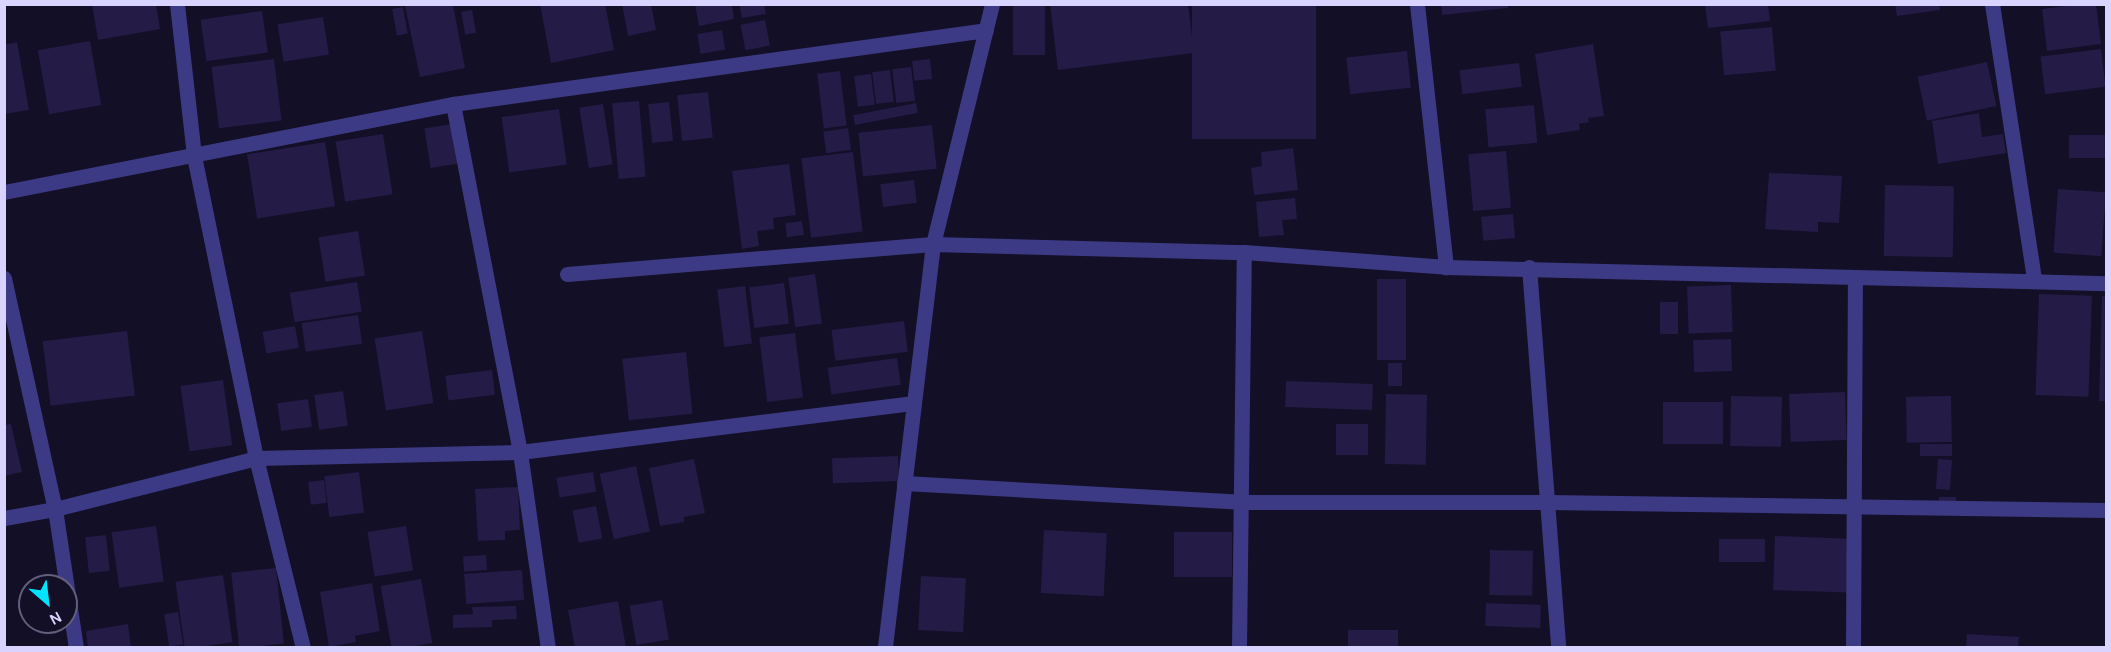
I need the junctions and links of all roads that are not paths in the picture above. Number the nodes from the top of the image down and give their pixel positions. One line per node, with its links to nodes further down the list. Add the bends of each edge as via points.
1 (177, 4): 7 (street)
2 (992, 4): 5 (street)
3 (1417, 4): 11 (street)
4 (1992, 4): 16 (street)
5 (986, 30): 6 (street); 9 (street)
6 (453, 104): 7 (street); 19 (street)
7 (194, 156): 8 (street); 20 (street)
8 (4, 192)
9 (933, 244): 10 (street); 13 (street); 18 (street)
10 (1244, 252): 11 (street); 22 (street)
11 (1446, 267): 12 (street)
12 (1529, 267): 15 (street); 23 (street)
13 (567, 274)
14 (4, 278): 25 (street)
15 (1855, 278): 16 (street); 24 (street)
16 (2034, 280): 17 (street)
17 (2106, 283)
18 (914, 403): 19 (street); 21 (street)
19 (520, 452): 20 (street); 30 (street)
20 (256, 459): 25 (street); 29 (street)
21 (904, 483): 22 (street); 31 (street)
22 (1240, 502): 23 (street); 32 (street)
23 (1547, 502): 24 (street); 33 (street)
24 (1853, 508): 26 (street); 34 (street)
25 (55, 509): 27 (street); 28 (street)
26 (2106, 510)
27 (4, 518)
28 (76, 648)
29 (303, 648)
30 (548, 648)
31 (885, 648)
32 (1239, 648)
33 (1558, 648)
34 (1853, 648)

